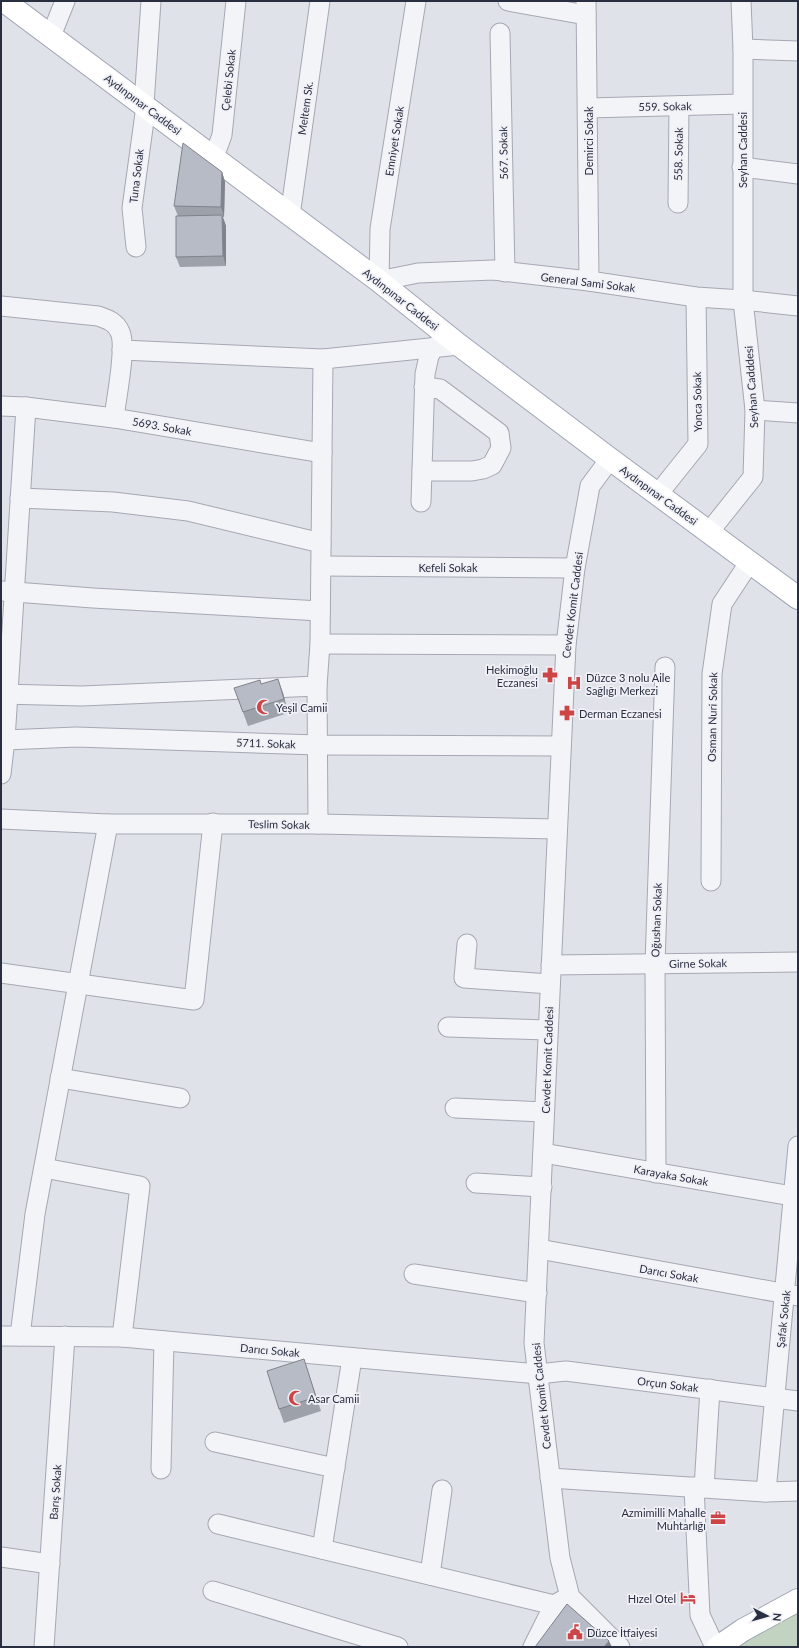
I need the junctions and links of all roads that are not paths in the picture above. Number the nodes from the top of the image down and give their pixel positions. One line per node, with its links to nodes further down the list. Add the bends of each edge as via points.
1 (65, 1): 11 (street)
2 (151, 1): 15 (street, Tuna Sokak)
3 (236, 1): 18 (street, Çelebi Sokak, via 222,136)
4 (320, 1): 22 (street, Meltem Sk.)
5 (416, 1): 25 (street, Emniyet Sokak, via 380,228)
6 (508, 1): 9 (street)
7 (741, 1): 12 (street, Seyhan Caddesi)
8 (4, 5): 11 (main road, Aydınpınar Caddesi)
9 (586, 8): 17 (street, Demirci Sokak)
10 (500, 33): 24 (street, 567. Sokak)
11 (51, 36): 15 (main road, Aydınpınar Caddesi)
12 (743, 49): 13 (street); 14 (street, Seyhan Caddesi)
13 (798, 51)
14 (742, 104): 16 (street, 559. Sokak); 19 (street, Seyhan Caddesi)
15 (145, 105): 18 (main road, Aydınpınar Caddesi); 23 (street, Tuna Sokak, via 132,208)
16 (679, 106): 17 (street, 559. Sokak); 21 (street, 558. Sokak)
17 (588, 108): 26 (street, Demirci Sokak)
18 (214, 157): 22 (main road, Aydınpınar Caddesi)
19 (742, 167): 20 (street); 28 (street, Seyhan Caddesi)
20 (798, 174)
21 (678, 203)
22 (290, 216): 25 (main road, Aydınpınar Caddesi)
23 (136, 247)
24 (505, 272): 25 (street, General Sami Sokak, via 493,270 418,273); 26 (street, General Sami Sokak)
25 (379, 281): 31 (main road, Aydınpınar Caddesi)
26 (588, 281): 27 (street, General Sami Sokak)
27 (696, 297): 28 (street, General Sami Sokak); 44 (street, Yonca Sokak, via 698,444)
28 (743, 300): 30 (street, General Sami Sokak); 38 (street, Seyhan Cadddesi)
29 (1, 306): 33 (street, via 98,316 111,321 120,332)
30 (798, 306)
31 (459, 345): 32 (street); 42 (main road, Aydınpınar Caddesi)
32 (434, 347): 34 (street); 35 (street, via 429,356)
33 (122, 350): 34 (street); 40 (street)
34 (323, 359): 41 (street)
35 (424, 387): 43 (street); 43 (street, via 440,389 498,433 501,442 499,454 492,465 483,469)
36 (1, 406): 37 (street, 5693. Sokak)
37 (26, 407): 40 (street, 5693. Sokak); 45 (street)
38 (755, 410): 39 (street); 47 (street, Seyhan Cadddesi, via 754,477)
39 (798, 413)
40 (114, 418): 41 (street, 5693. Sokak)
41 (322, 453): 48 (street)
42 (610, 459): 44 (main road, Aydınpınar Caddesi); 51 (street, Cevdet Komit Caddesi, via 590,486)
43 (422, 471): 46 (street)
44 (658, 494): 47 (main road, Aydınpınar Caddesi)
45 (20, 498): 48 (street, via 113,502 188,512); 52 (street)
46 (421, 502)
47 (709, 532): 49 (main road, Aydınpınar Caddesi)
48 (321, 543): 50 (street)
49 (749, 563): 53 (main road, Aydınpınar Caddesi); 69 (street, Osman Nuri Sokak, via 722,604 712,674)
50 (321, 566): 51 (street, Kefeli Sokak); 54 (street)
51 (575, 568): 56 (street, Cevdet Komit Caddesi)
52 (8, 591): 54 (street); 59 (street)
53 (798, 598)
54 (320, 611): 55 (street)
55 (320, 644): 56 (street); 58 (street)
56 (566, 645): 62 (street, Cevdet Komit Caddesi)
57 (665, 667): 72 (street, Oğushan Sokak)
58 (317, 686): 59 (street, via 82,696); 61 (street)
59 (4, 695): 60 (street)
60 (5, 740): 61 (street, 5711. Sokak, via 76,737); 63 (street)
61 (318, 745): 62 (street, 5711. Sokak); 67 (street)
62 (561, 746): 68 (street, Cevdet Komit Caddesi)
63 (1, 774)
64 (1, 819): 65 (street, Teslim Sokak)
65 (108, 824): 66 (street, Teslim Sokak); 75 (street)
66 (214, 824): 67 (street, Teslim Sokak); 75 (street, via 194,1000)
67 (318, 824): 68 (street, Teslim Sokak)
68 (557, 829): 73 (street, Cevdet Komit Caddesi)
69 (711, 881)
70 (467, 944): 76 (street, via 464,978)
71 (798, 962): 72 (street, Girne Sokak)
72 (655, 964): 73 (street, Girne Sokak); 86 (street, Oğushan Sokak)
73 (551, 965): 76 (street, Cevdet Komit Caddesi)
74 (1, 973): 75 (street)
75 (77, 984): 79 (street)
76 (550, 984): 78 (street, Cevdet Komit Caddesi)
77 (448, 1027): 78 (street)
78 (547, 1030): 82 (street, Cevdet Komit Caddesi)
79 (60, 1078): 80 (street); 85 (street)
80 (180, 1098)
81 (455, 1108): 82 (street)
82 (544, 1112): 84 (street, Cevdet Komit Caddesi)
83 (798, 1146): 89 (street, Şafak Sokak)
84 (543, 1153): 86 (street, Karayaka Sokak); 88 (street, Cevdet Komit Caddesi)
85 (44, 1168): 95 (street, via 35,1214); 97 (street, via 140,1186)
86 (656, 1173): 89 (street, Karayaka Sokak)
87 (476, 1183): 88 (street)
88 (542, 1187): 90 (street, Cevdet Komit Caddesi)
89 (796, 1197): 93 (street, Şafak Sokak)
90 (539, 1249): 92 (street, Cevdet Komit Caddesi); 93 (street, Darıcı Sokak)
91 (414, 1274): 92 (street)
92 (537, 1293): 100 (street, Cevdet Komit Caddesi, via 534,1344)
93 (792, 1295): 102 (street, Şafak Sokak)
94 (1, 1336): 95 (street, Darıcı Sokak)
95 (20, 1336): 96 (street, Darıcı Sokak)
96 (65, 1336): 97 (street, Darıcı Sokak); 115 (street, Barış Sokak)
97 (122, 1337): 98 (street, Darıcı Sokak)
98 (164, 1341): 99 (street, Darıcı Sokak); 106 (street)
99 (352, 1358): 100 (street, Darıcı Sokak); 105 (street)
100 (538, 1374): 101 (street, Orçun Sokak, via 566,1372); 107 (street, Cevdet Komit Caddesi)
101 (710, 1389): 102 (street, Orçun Sokak); 108 (street)
102 (775, 1396): 103 (street, Orçun Sokak); 111 (street, Şafak Sokak)
103 (798, 1401)
104 (215, 1442): 105 (street)
105 (335, 1468): 113 (street)
106 (161, 1469)
107 (550, 1478): 108 (street); 119 (street, Cevdet Komit Caddesi, via 560,1558)
108 (699, 1488): 111 (street); 124 (street, via 700,1615)
109 (442, 1490): 116 (street)
110 (798, 1491): 111 (street)
111 (766, 1492)
112 (218, 1524): 113 (street)
113 (322, 1549): 116 (street)
114 (1, 1557): 115 (street)
115 (50, 1564): 120 (street, Barış Sokak)
116 (430, 1575): 119 (street)
117 (213, 1591): 121 (street)
118 (798, 1600): 124 (main road)
119 (562, 1601): 122 (street); 123 (street)
120 (44, 1647)
121 (398, 1647)
122 (533, 1647)
123 (620, 1647)
124 (716, 1647)

